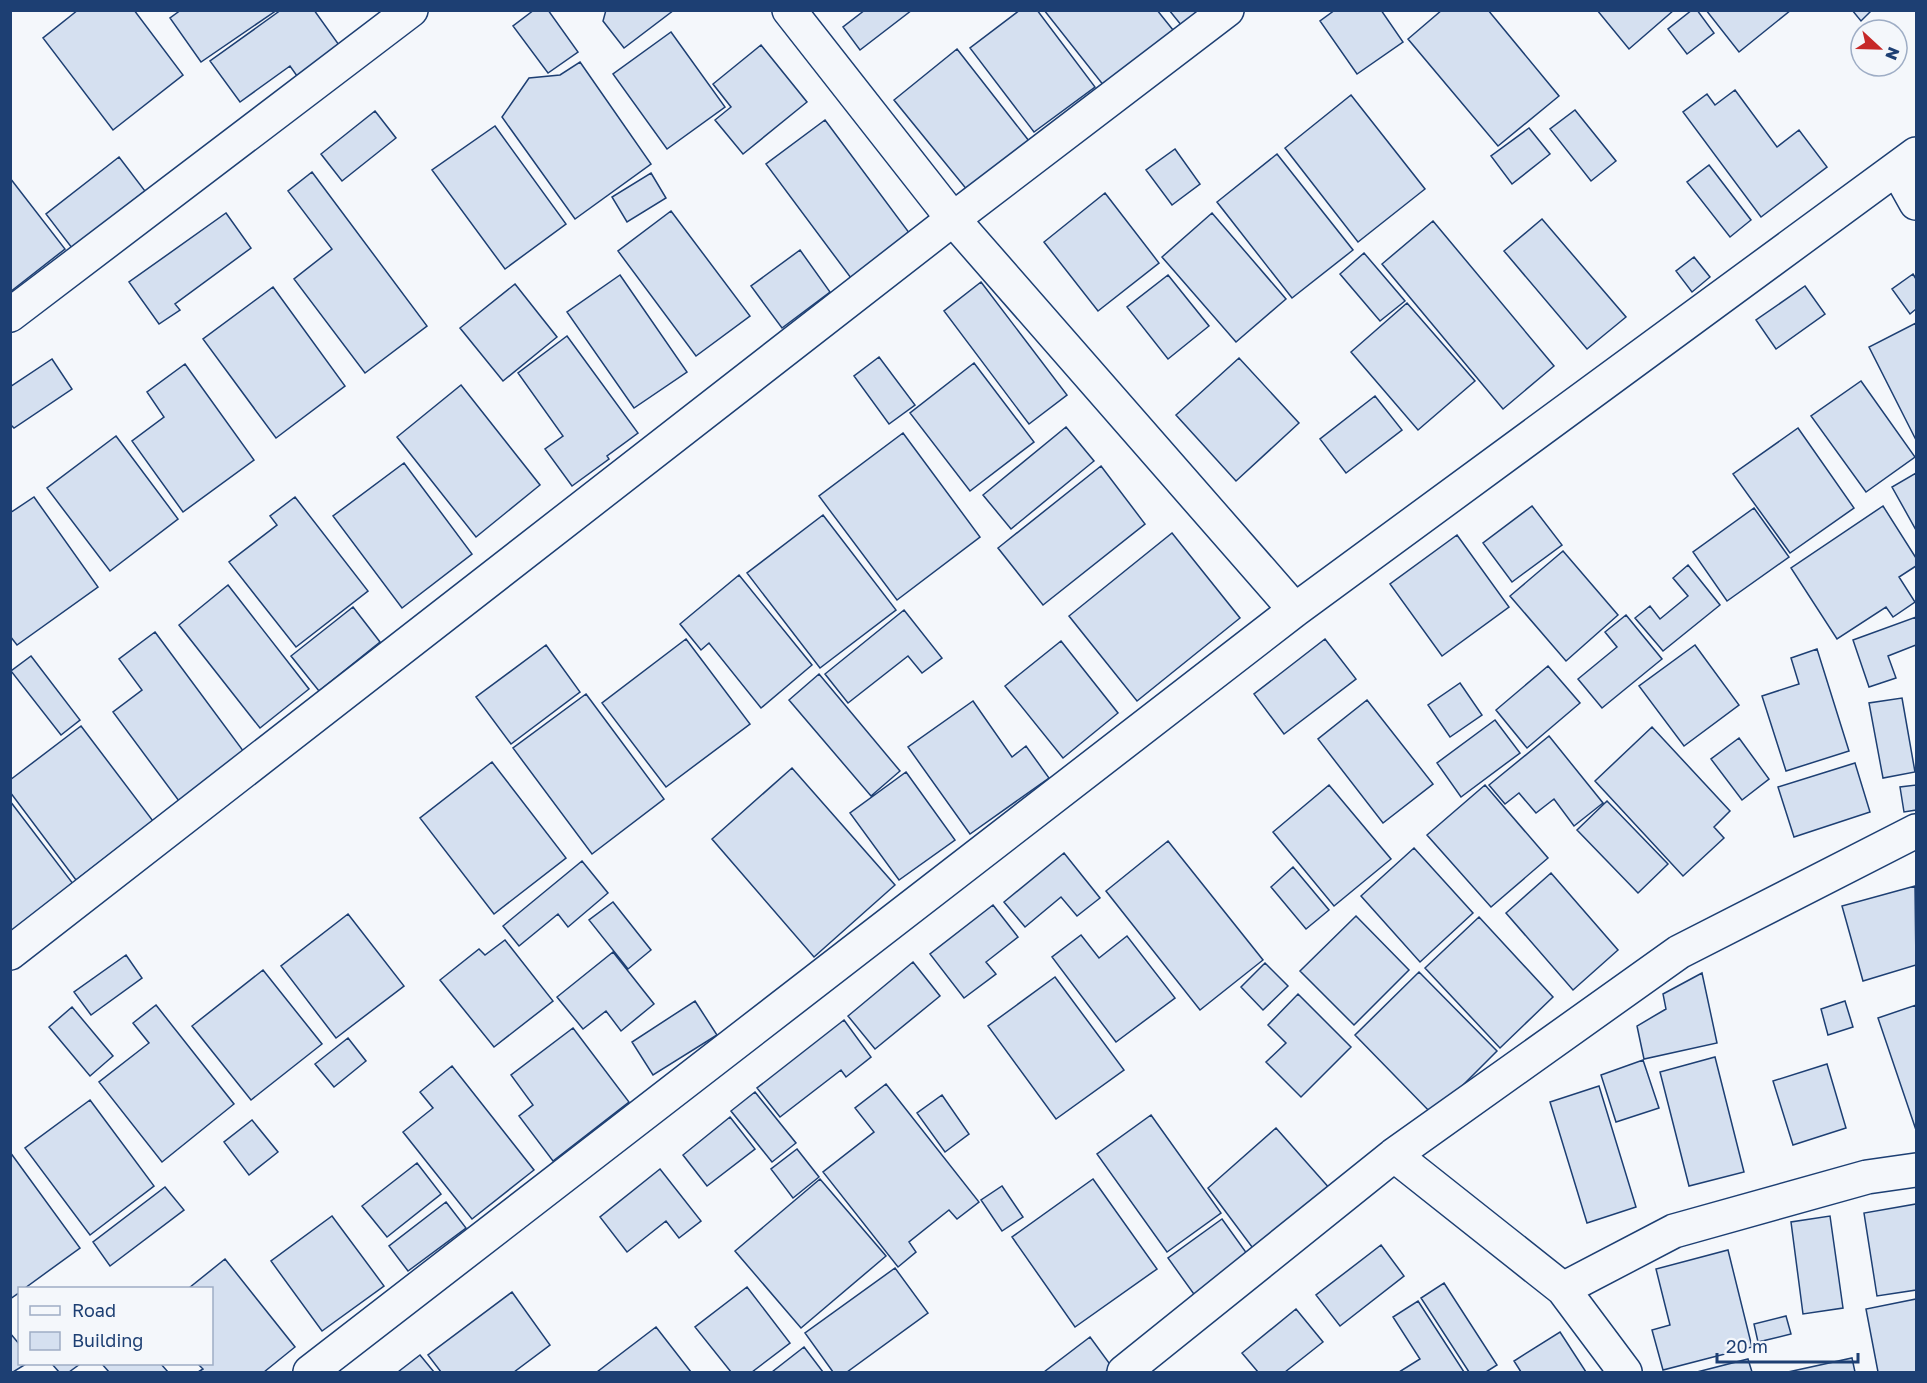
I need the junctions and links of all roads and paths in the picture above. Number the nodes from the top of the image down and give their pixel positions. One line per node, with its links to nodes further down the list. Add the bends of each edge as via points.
1 (411, 10): 7 (street)
2 (789, 10): 6 (street)
3 (1227, 10): 6 (street)
4 (1907, 161): 5 (street); 8 (street)
5 (1917, 202)
6 (953, 219): 8 (street); 10 (street)
7 (10, 315)
8 (1295, 610): 14 (street)
9 (1917, 831): 11 (street, via 1679,952)
10 (10, 953)
11 (1394, 1155): 13 (street); 15 (street)
12 (1917, 1170): 13 (street, via 1867,1177 1674,1231)
13 (1563, 1289): 16 (street)
14 (310, 1372)
15 (1124, 1372)
16 (1623, 1372)

